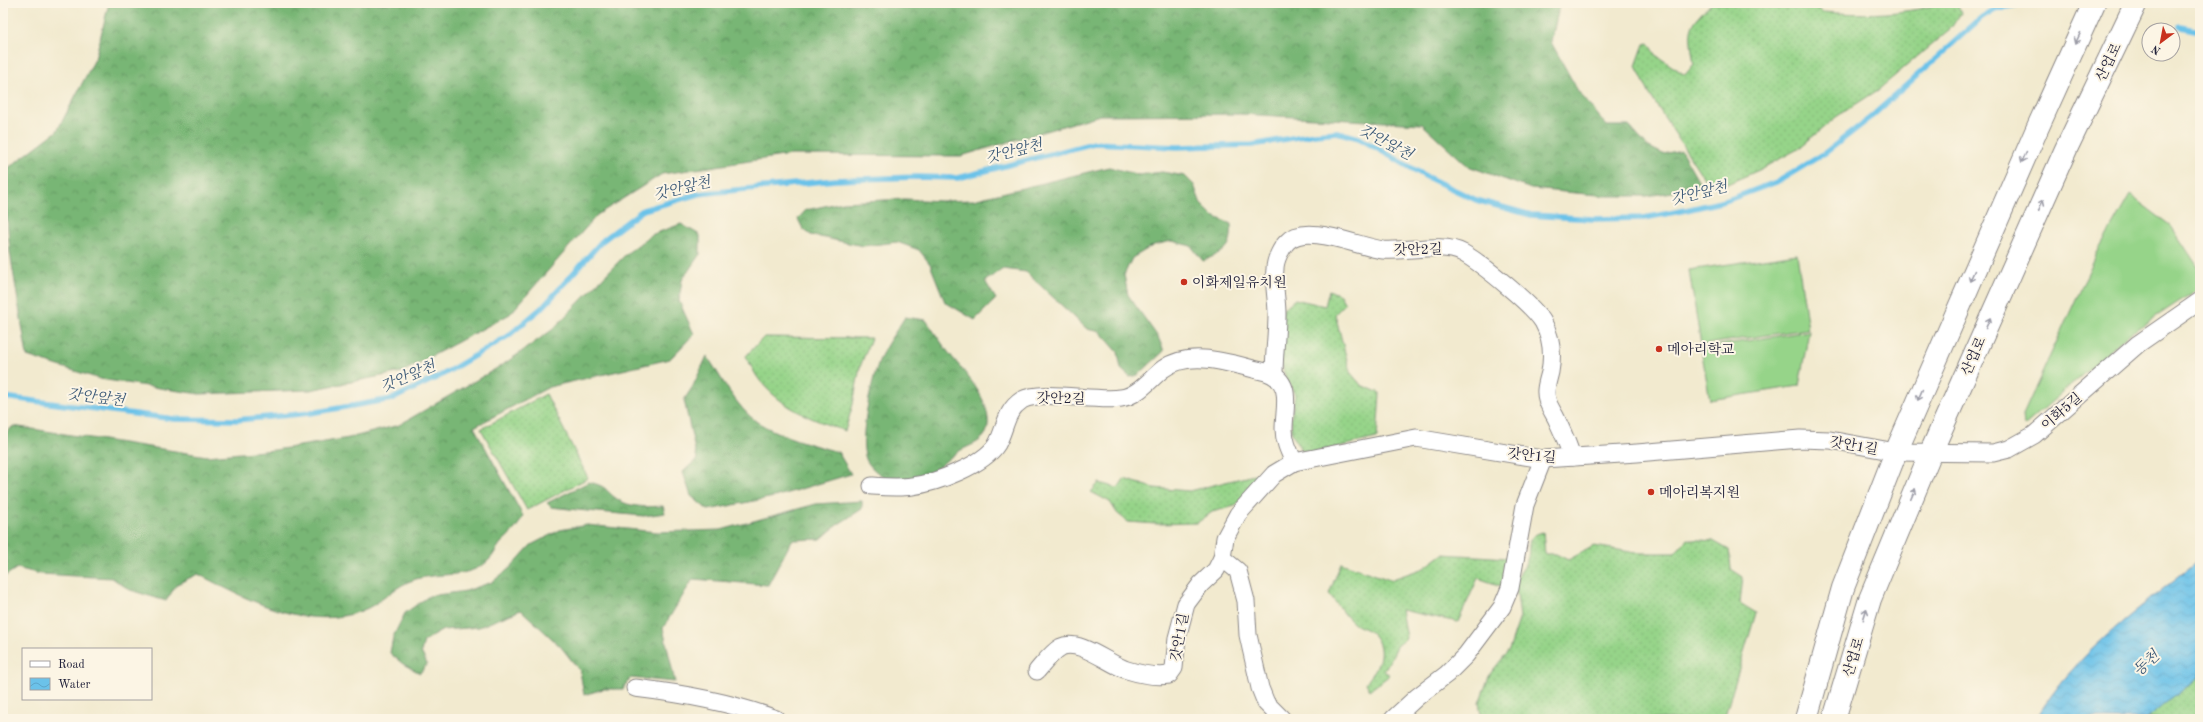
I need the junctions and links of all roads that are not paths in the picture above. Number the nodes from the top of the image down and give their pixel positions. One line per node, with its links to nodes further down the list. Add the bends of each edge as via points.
1 (2094, 3): 5 (main road, 산업로, one-way to 5)
2 (2136, 3): 6 (main road, 산업로, one-way to 2, via 2066,149)
3 (2200, 300): 6 (street, 이화5길, via 2138,344 2022,443 1993,452)
4 (1274, 374): 7 (street, 갓안2길, via 1277,314 1275,269 1279,254 1295,236 1307,234 1383,250 1425,250 1444,247 1462,253 1479,264 1524,302 1543,322 1550,338 1552,355 1546,388 1547,399 1567,440); 9 (street, via 1284,388 1284,430 1287,448); 10 (street, 갓안2길, via 1205,359 1192,360 1175,363 1164,369 1133,394 1123,398 1102,400 1036,395 1022,400 1013,408 1006,419 998,443 980,460 935,480 913,486)
5 (1896, 452): 6 (street, 이화5길); 7 (street, 갓안1길, via 1830,440 1800,439); 17 (main road, 산업로, via 1843,588)
6 (1931, 452): 18 (main road, 산업로, one-way to 6, via 1870,599)
7 (1572, 457): 8 (street, 갓안1길)
8 (1542, 459): 9 (street, 갓안1길, via 1416,438); 16 (street, via 1525,505 1510,588 1502,607 1470,650 1448,674)
9 (1294, 462): 11 (street, 갓안1길, via 1274,474 1238,514 1225,538)
10 (872, 486)
11 (1222, 558): 12 (street, 갓안1길, via 1216,570 1186,604 1177,638 1174,668 1169,675 1160,677 1126,670 1094,652 1071,645 1062,647); 15 (street, via 1238,571 1246,601 1248,635 1260,688 1266,703)
12 (1037, 671)
13 (635, 688): 14 (street, via 697,696)
14 (776, 719)
15 (1282, 719)
16 (1393, 719)
17 (1806, 719)
18 (1834, 719)

